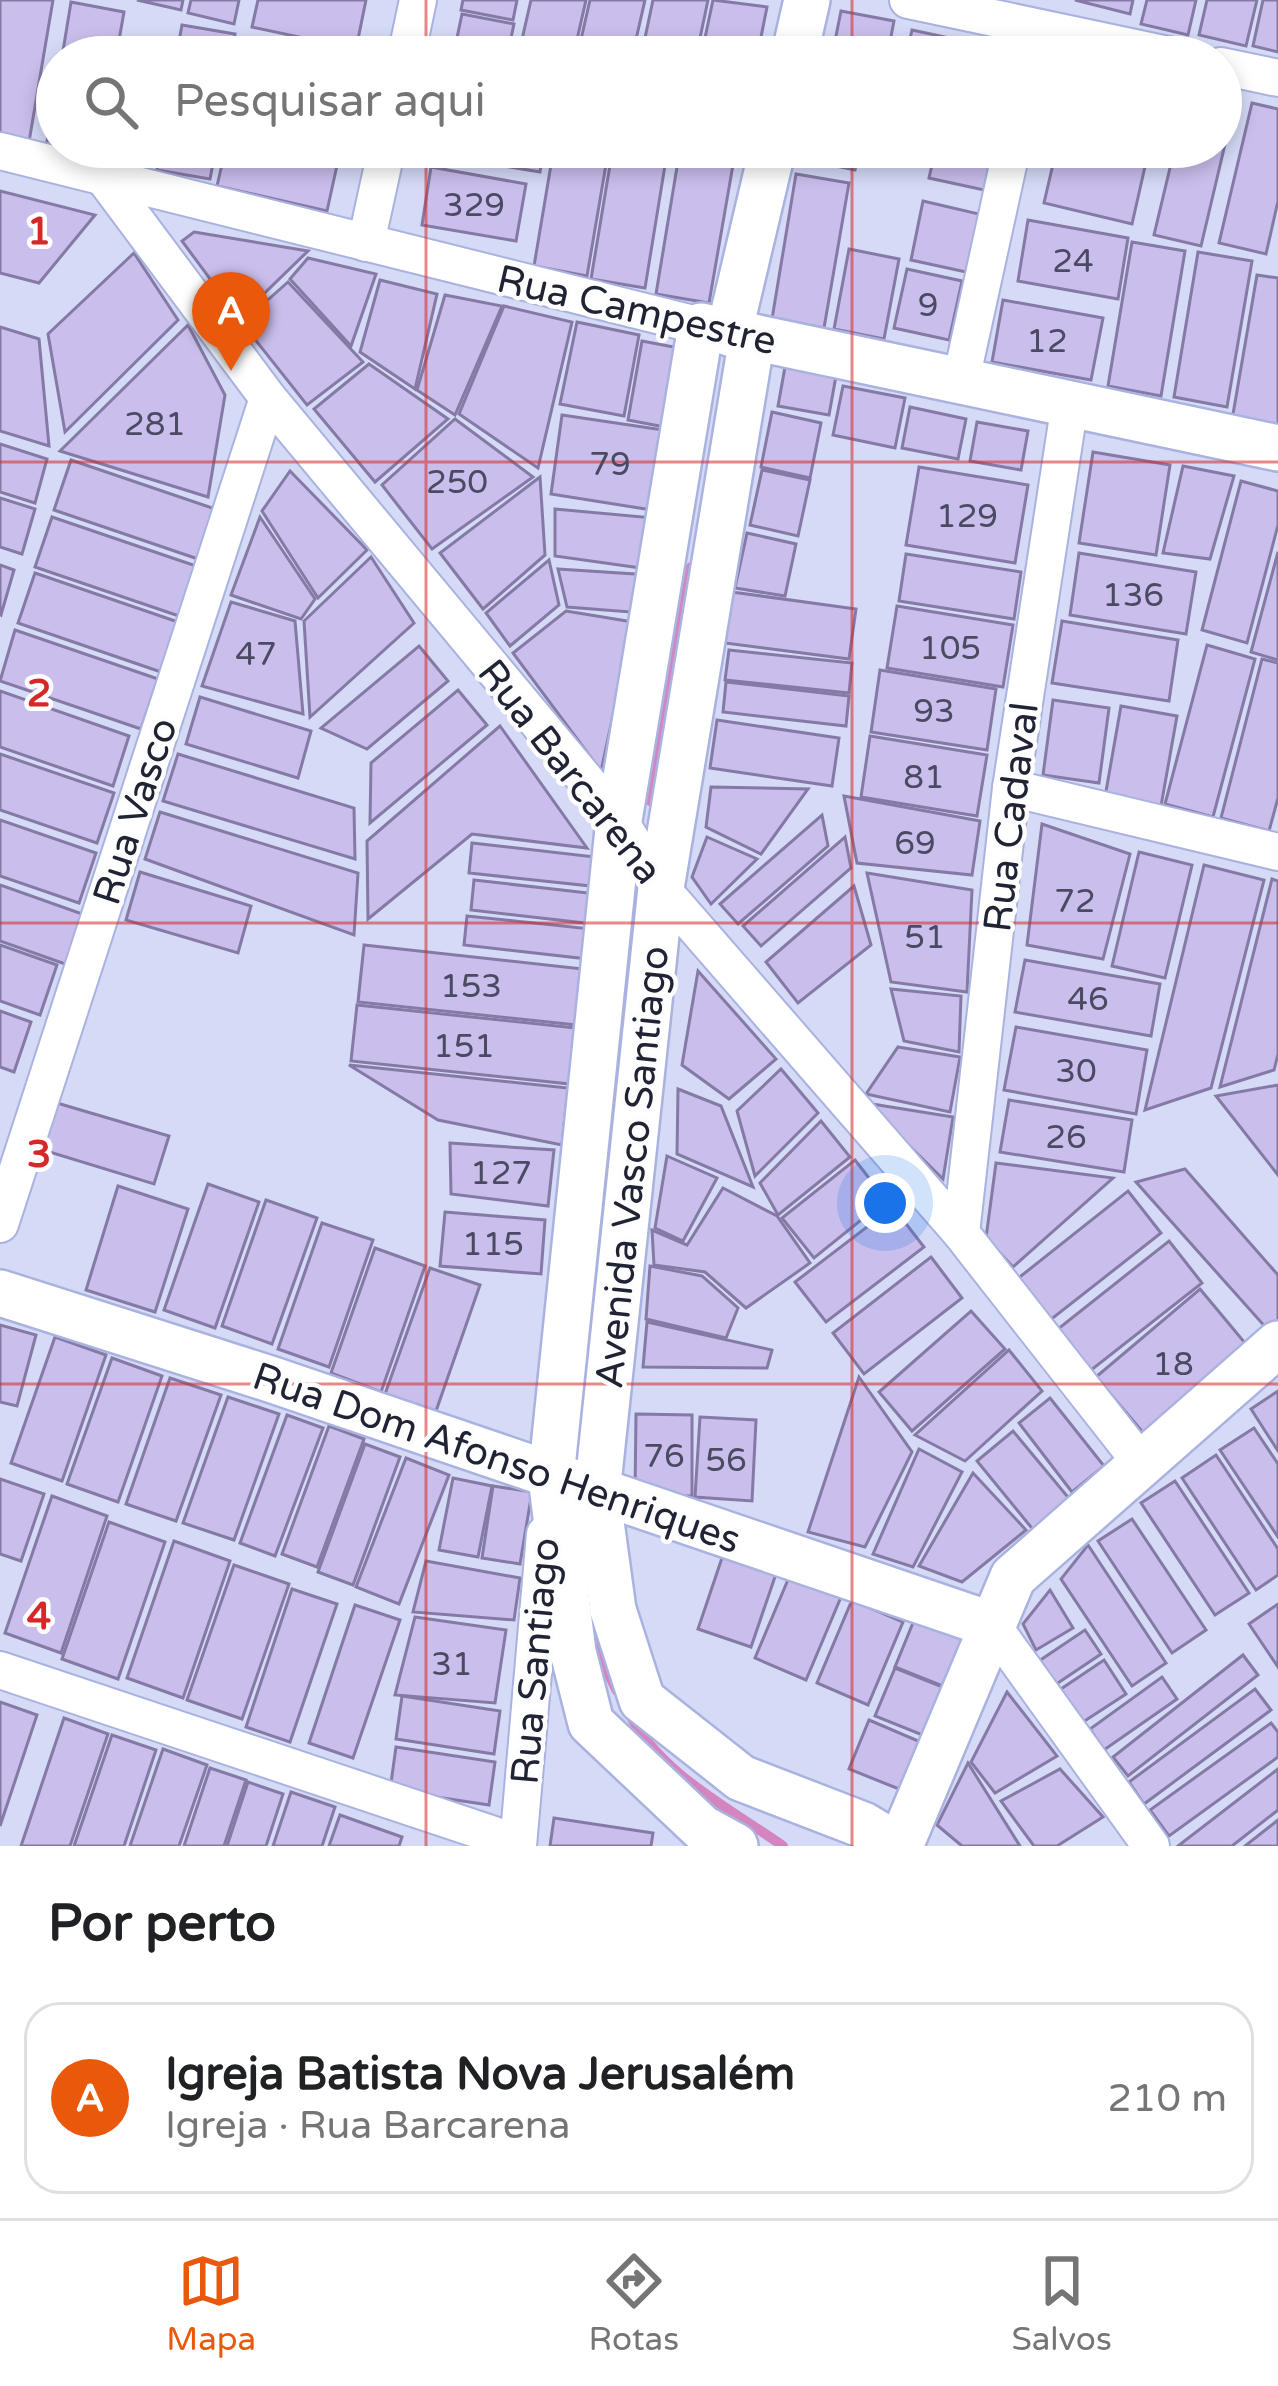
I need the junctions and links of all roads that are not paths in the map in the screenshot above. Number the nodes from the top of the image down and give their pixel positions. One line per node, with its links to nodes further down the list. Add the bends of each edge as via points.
1 (418, 0): 5 (street)
2 (807, 0): 6 (street)
3 (908, 0): 4 (street)
4 (1037, 28): 7 (street)
5 (410, 36)
6 (799, 36)
7 (1076, 36)
8 (1242, 70): 9 (street)
9 (1278, 78)
10 (0, 151): 11 (street, Rua Campestre)
11 (36, 160)
12 (65, 168): 16 (street, Rua Campestre)
13 (382, 168): 17 (street)
14 (767, 168): 18 (street, Avenida Vasco Santiago)
15 (1007, 168): 19 (street)
16 (104, 178): 17 (street, Rua Campestre); 20 (street, Rua Barcarena)
17 (366, 243): 18 (street, Rua Campestre)
18 (727, 332): 19 (street, Rua Campestre); 24 (street, Avenida Vasco Santiago); 26 (street, Avenida Vasco Santiago)
19 (962, 380): 21 (street, Rua Campestre)
20 (268, 398): 24 (street, Rua Barcarena); 27 (street, Rua Vasco)
21 (1070, 403): 22 (street, Rua Campestre); 23 (street, Rua Cadaval)
22 (1278, 448)
23 (1011, 788): 25 (street); 28 (street, Rua Cadaval)
24 (619, 820): 26 (street, Rua Barcarena); 32 (street, Avenida Vasco Santiago)
25 (1278, 852)
26 (661, 888): 28 (street, Rua Barcarena); 33 (street, Avenida Vasco Santiago)
27 (0, 1224)
28 (961, 1233): 31 (street, Rua Barcarena)
29 (0, 1293): 32 (street, Rua Dom Afonso Henriques)
30 (1278, 1344): 31 (street)
31 (1142, 1464): 34 (street, via 1013,1577)
32 (550, 1477): 33 (street, Rua Dom Afonso Henriques); 36 (street, Avenida Vasco Santiago, via 572,1652); 37 (street, Rua Santiago)
33 (597, 1492): 34 (street, Rua Dom Afonso Henriques); 41 (street, Avenida Vasco Santiago, via 613,1610 642,1700 742,1778)
34 (992, 1625): 41 (street); 42 (street)
35 (0, 1670): 38 (street, via 494,1835)
36 (591, 1723): 37 (street, via 573,1718); 40 (street, via 702,1828)
37 (527, 1742): 39 (street, Rua Santiago)
38 (505, 1846)
39 (518, 1846)
40 (735, 1846)
41 (899, 1846)
42 (1151, 1846)

